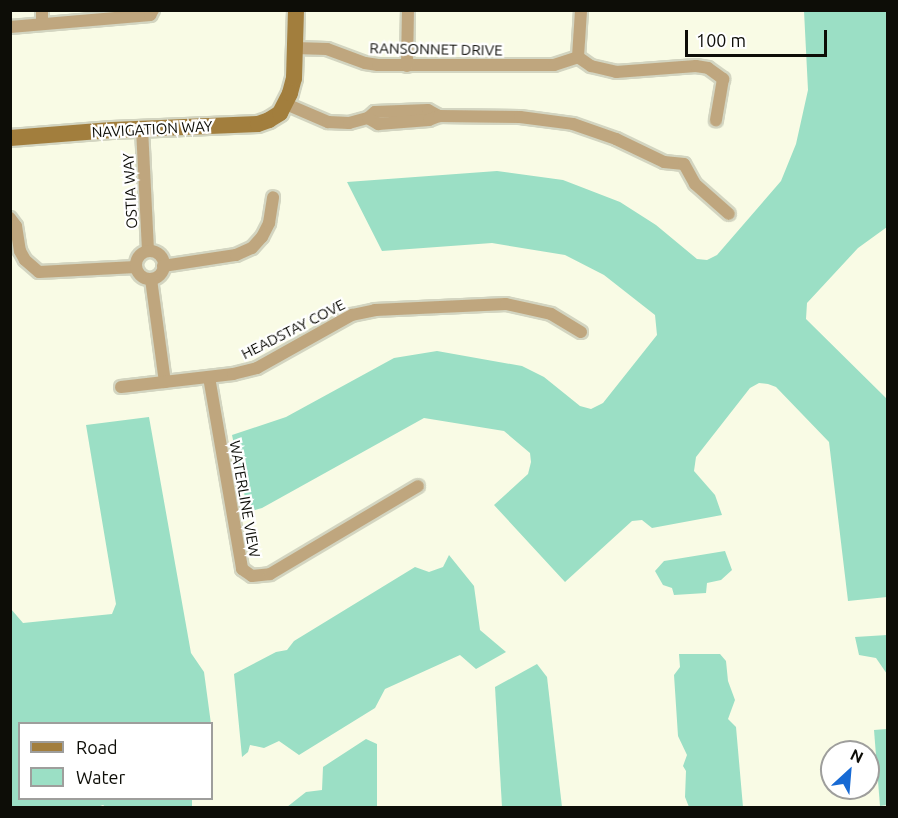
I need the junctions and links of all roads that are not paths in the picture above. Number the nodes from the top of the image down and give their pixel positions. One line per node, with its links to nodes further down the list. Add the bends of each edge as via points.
1 (153, 10): 5 (street, via 150,15)
2 (296, 10): 7 (street)
3 (408, 10): 9 (street)
4 (581, 10): 8 (street)
5 (42, 17): 6 (street)
6 (10, 27)
7 (295, 48): 9 (street, RANSONNET DRIVE, via 327,49 365,63); 10 (street, via 294,78)
8 (578, 57): 9 (street, RANSONNET DRIVE, via 554,65); 11 (street, via 591,66 616,72 708,68 723,79)
9 (407, 66)
10 (286, 104): 12 (street, NAVIGATION WAY, via 280,113 258,124); 15 (street, via 328,122 349,123 368,118 378,124 439,116 520,117 589,129 664,162 684,164 695,184)
11 (716, 120)
12 (142, 128): 13 (street, NAVIGATION WAY); 17 (street, OSTIA WAY)
13 (10, 138)
14 (273, 197): 18 (street, via 269,223 252,248 236,255)
15 (729, 214)
16 (10, 218): 19 (street, via 16,226 20,251 39,272)
17 (148, 251): 18 (street, via 161,257); 19 (street, via 140,256)
18 (164, 266): 20 (street)
19 (136, 267): 20 (street)
20 (151, 279): 23 (street)
21 (581, 332): 22 (street, HEADSTAY COVE, via 550,314 506,304 375,310 352,315 257,368)
22 (209, 377): 23 (street, HEADSTAY COVE); 25 (street, WATERLINE VIEW, via 242,569 252,576 270,574)
23 (165, 382): 24 (street, HEADSTAY COVE)
24 (121, 387)
25 (418, 486)

